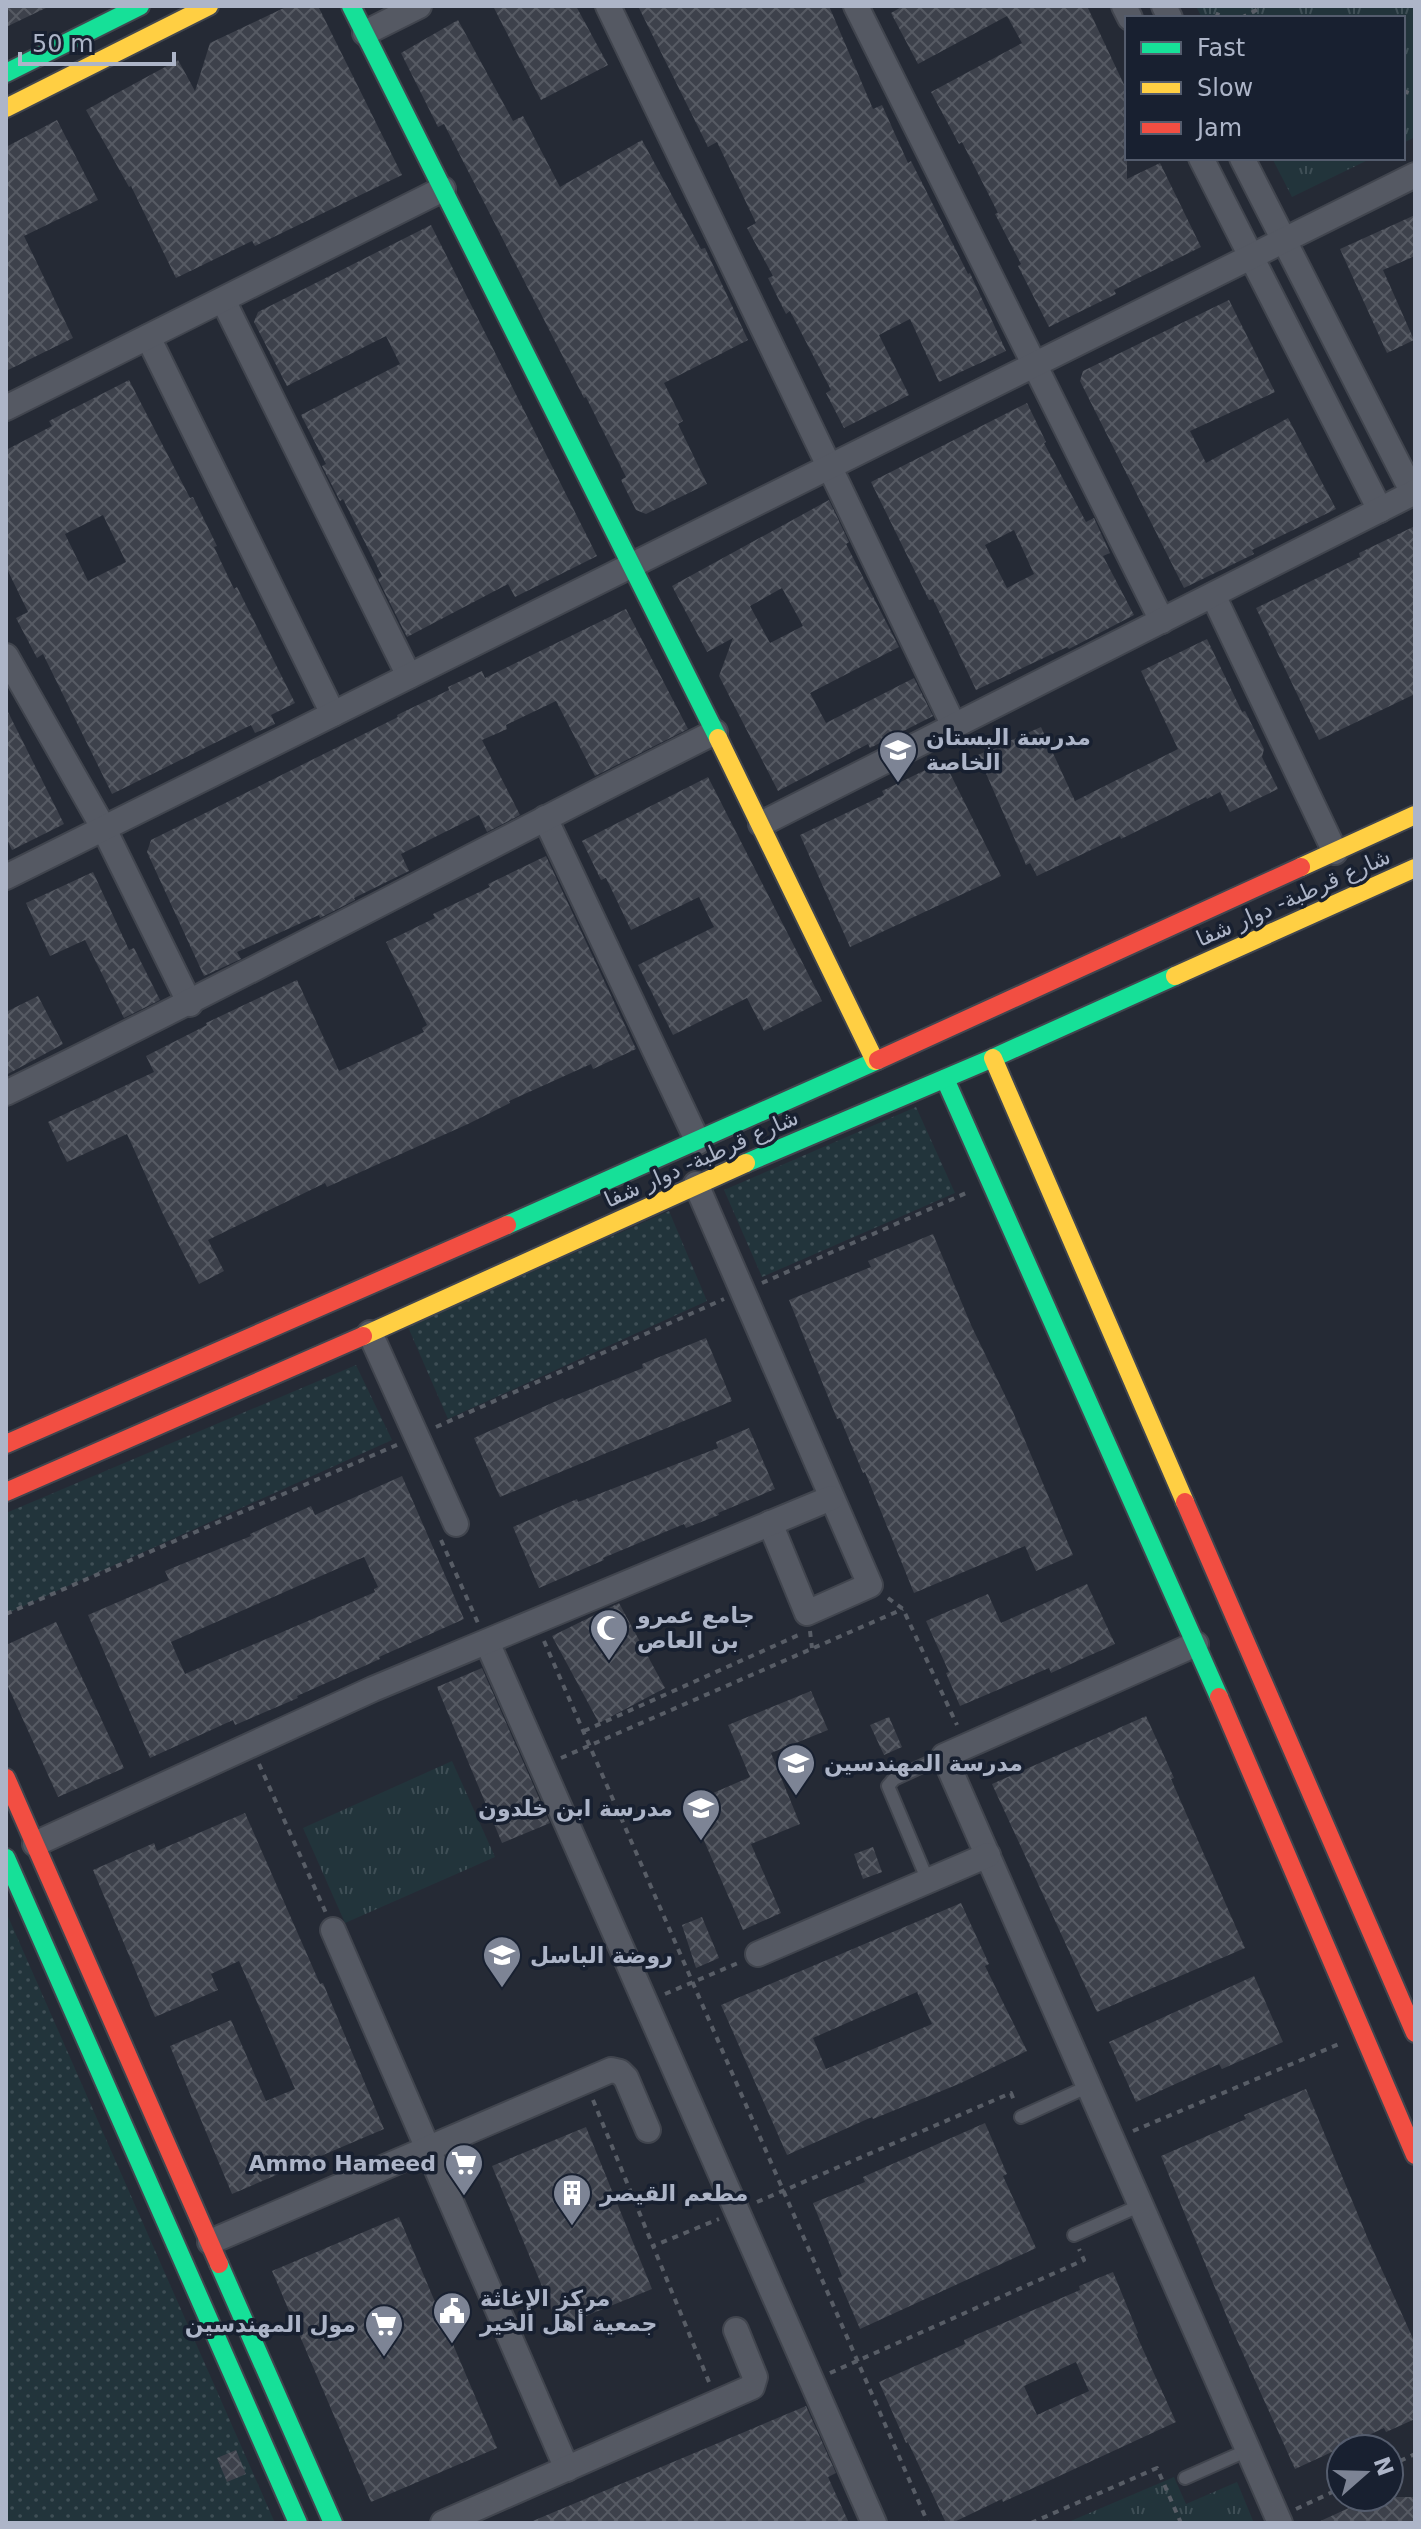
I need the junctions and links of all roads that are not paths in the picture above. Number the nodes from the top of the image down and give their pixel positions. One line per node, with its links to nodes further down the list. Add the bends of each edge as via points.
1 (140, 6): 8 (street)
2 (209, 6): 9 (street)
3 (351, 6): 7 (street)
4 (419, 6): 7 (street)
5 (608, 6): 20 (street)
6 (856, 6): 18 (street)
7 (365, 33): 13 (street)
8 (6, 73)
9 (6, 108)
10 (1202, 160): 15 (street)
11 (1243, 160): 14 (street)
12 (1415, 175): 14 (street)
13 (443, 189): 16 (street); 23 (street)
14 (1284, 240): 15 (street); 21 (street)
15 (1251, 257): 18 (street); 22 (street)
16 (223, 300): 17 (street); 27 (street)
17 (148, 337): 19 (street); 28 (street)
18 (1034, 365): 20 (street); 25 (street)
19 (6, 408)
20 (829, 467): 23 (street); 29 (street)
21 (1414, 492): 22 (street)
22 (1380, 510): 24 (street)
23 (631, 565): 27 (street); 30 (street)
24 (1213, 595): 25 (street); 35 (street)
25 (1162, 621): 29 (street)
26 (9, 670): 34 (street)
27 (409, 676): 28 (street)
28 (333, 714): 34 (street)
29 (954, 726): 33 (street)
30 (715, 732): 32 (street); 33 (street)
31 (1415, 815): 35 (street)
32 (545, 818): 38 (street); 43 (street)
33 (761, 824): 40 (street)
34 (104, 829): 37 (street); 38 (street)
35 (1335, 852): 40 (street)
36 (1415, 868): 39 (street, شارع قرطبة- دوار شفا)
37 (6, 877)
38 (190, 1004): 42 (street)
39 (993, 1058): 41 (street, شارع قرطبة- دوار شفا); 62 (street)
40 (875, 1061): 43 (street)
41 (945, 1079): 44 (street, شارع قرطبة- دوار شفا); 53 (street)
42 (6, 1093)
43 (698, 1142): 45 (street)
44 (696, 1184): 45 (street, شارع قرطبة- دوار شفا); 49 (street)
45 (505, 1249): 46 (street, شارع قرطبة- دوار شفا); 47 (street)
46 (370, 1333): 48 (street, شارع قرطبة- دوار شفا); 51 (street)
47 (6, 1444)
48 (6, 1492)
49 (831, 1498): 50 (street); 50 (street, via 870,1585 807,1613)
50 (770, 1523): 52 (street)
51 (456, 1524)
52 (487, 1642): 56 (street); 82 (street)
53 (1196, 1644): 54 (street); 64 (street)
54 (944, 1756): 57 (street); 59 (lane, via 888,1786)
55 (6, 1778): 56 (street)
56 (35, 1844): 58 (street); 72 (street)
57 (988, 1855): 59 (street); 65 (street)
58 (6, 1858): 73 (street)
59 (928, 1881): 61 (street)
60 (333, 1930): 68 (street)
61 (758, 1954)
62 (1407, 2015): 63 (street); 64 (street)
63 (1415, 2033)
64 (1363, 2034): 69 (street)
65 (1089, 2086): 66 (lane); 70 (street)
66 (1021, 2117)
67 (648, 2130): 68 (street, via 626,2078 611,2070)
68 (428, 2149): 72 (street); 76 (street)
69 (1415, 2155)
70 (1141, 2205): 71 (lane); 75 (street)
71 (1074, 2235)
72 (210, 2242): 73 (street); 80 (street)
73 (180, 2254): 79 (street)
74 (736, 2330): 76 (street, via 756,2381 752,2387)
75 (1248, 2450): 77 (lane); 78 (street)
76 (567, 2469): 81 (street)
77 (1185, 2478)
78 (1279, 2520)
79 (298, 2523)
80 (333, 2523)
81 (443, 2523)
82 (874, 2523)

